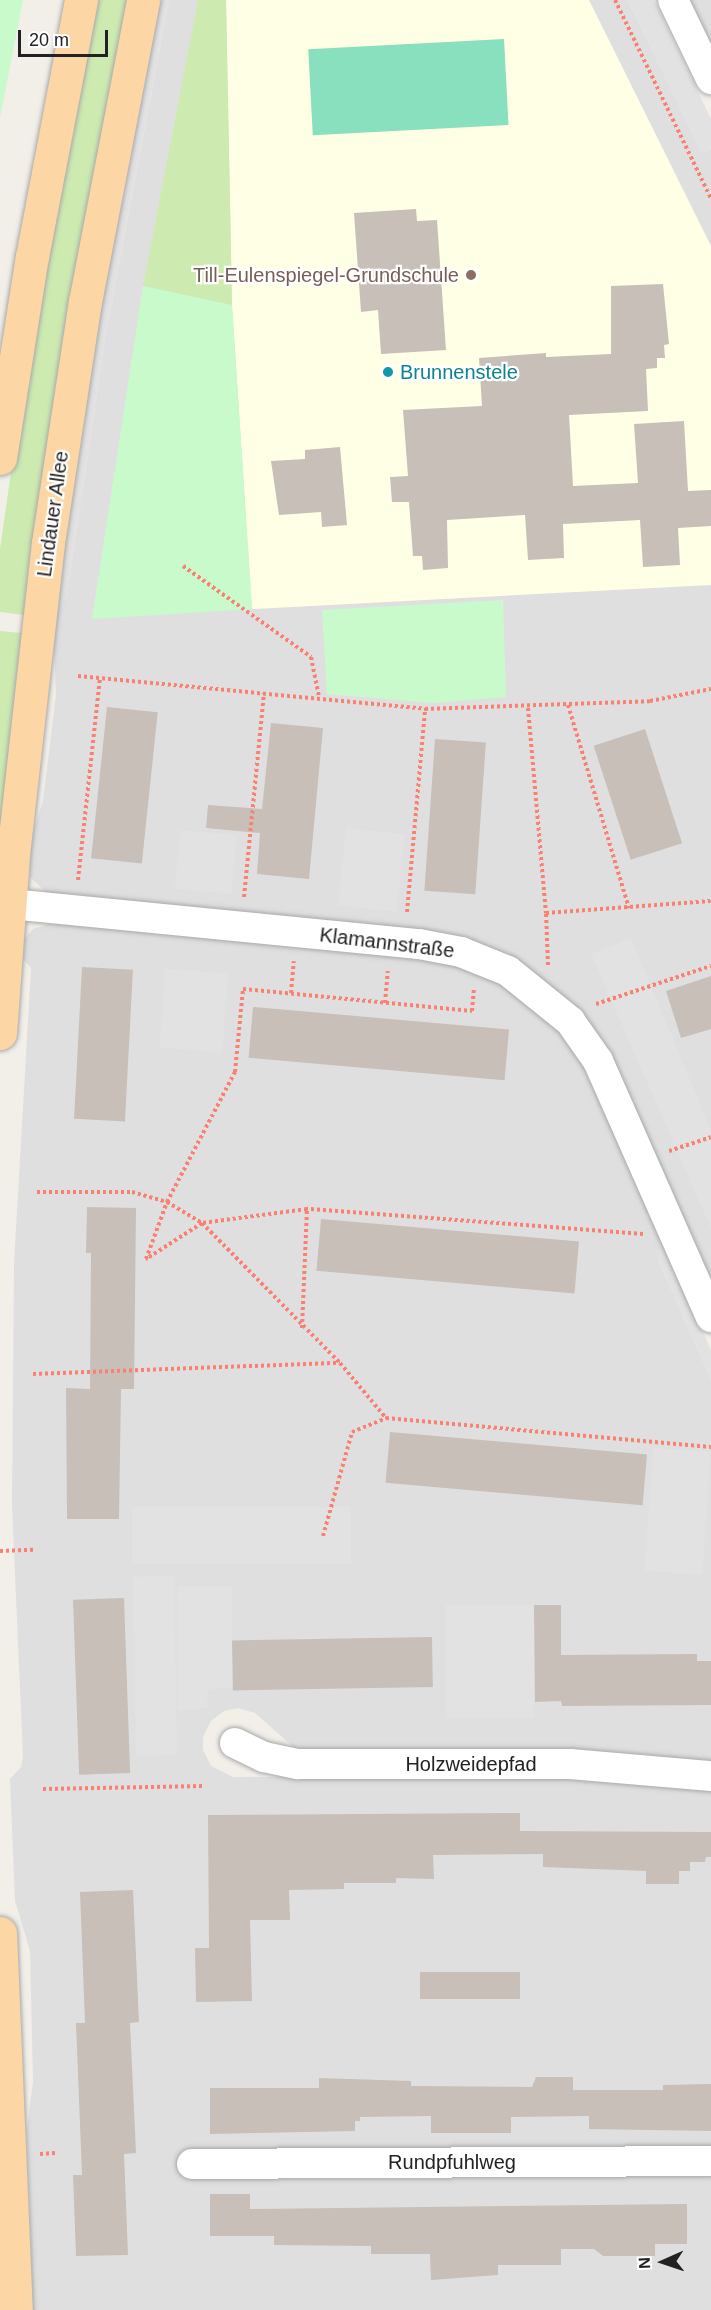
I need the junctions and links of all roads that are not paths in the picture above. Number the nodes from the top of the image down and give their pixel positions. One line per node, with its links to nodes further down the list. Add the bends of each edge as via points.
1 (81, 0): 5 (main road, via 32,257)
2 (142, 0): 6 (main road, Lindauer Allee, via 69,398)
3 (673, 0): 4 (street)
4 (711, 79)
5 (0, 458)
6 (4, 903): 7 (main road, Lindauer Allee); 8 (street, Klamannstraße, via 419,944 460,952 508,971 570,1021 598,1062)
7 (0, 1033)
8 (711, 1317)
9 (235, 1743): 10 (street, Holzweidepfad, via 264,1757 298,1764 570,1764)
10 (711, 1776)
11 (0, 1933): 14 (main road)
12 (711, 2161): 13 (street, Rundpfuhlweg)
13 (192, 2164)
14 (16, 2310)

